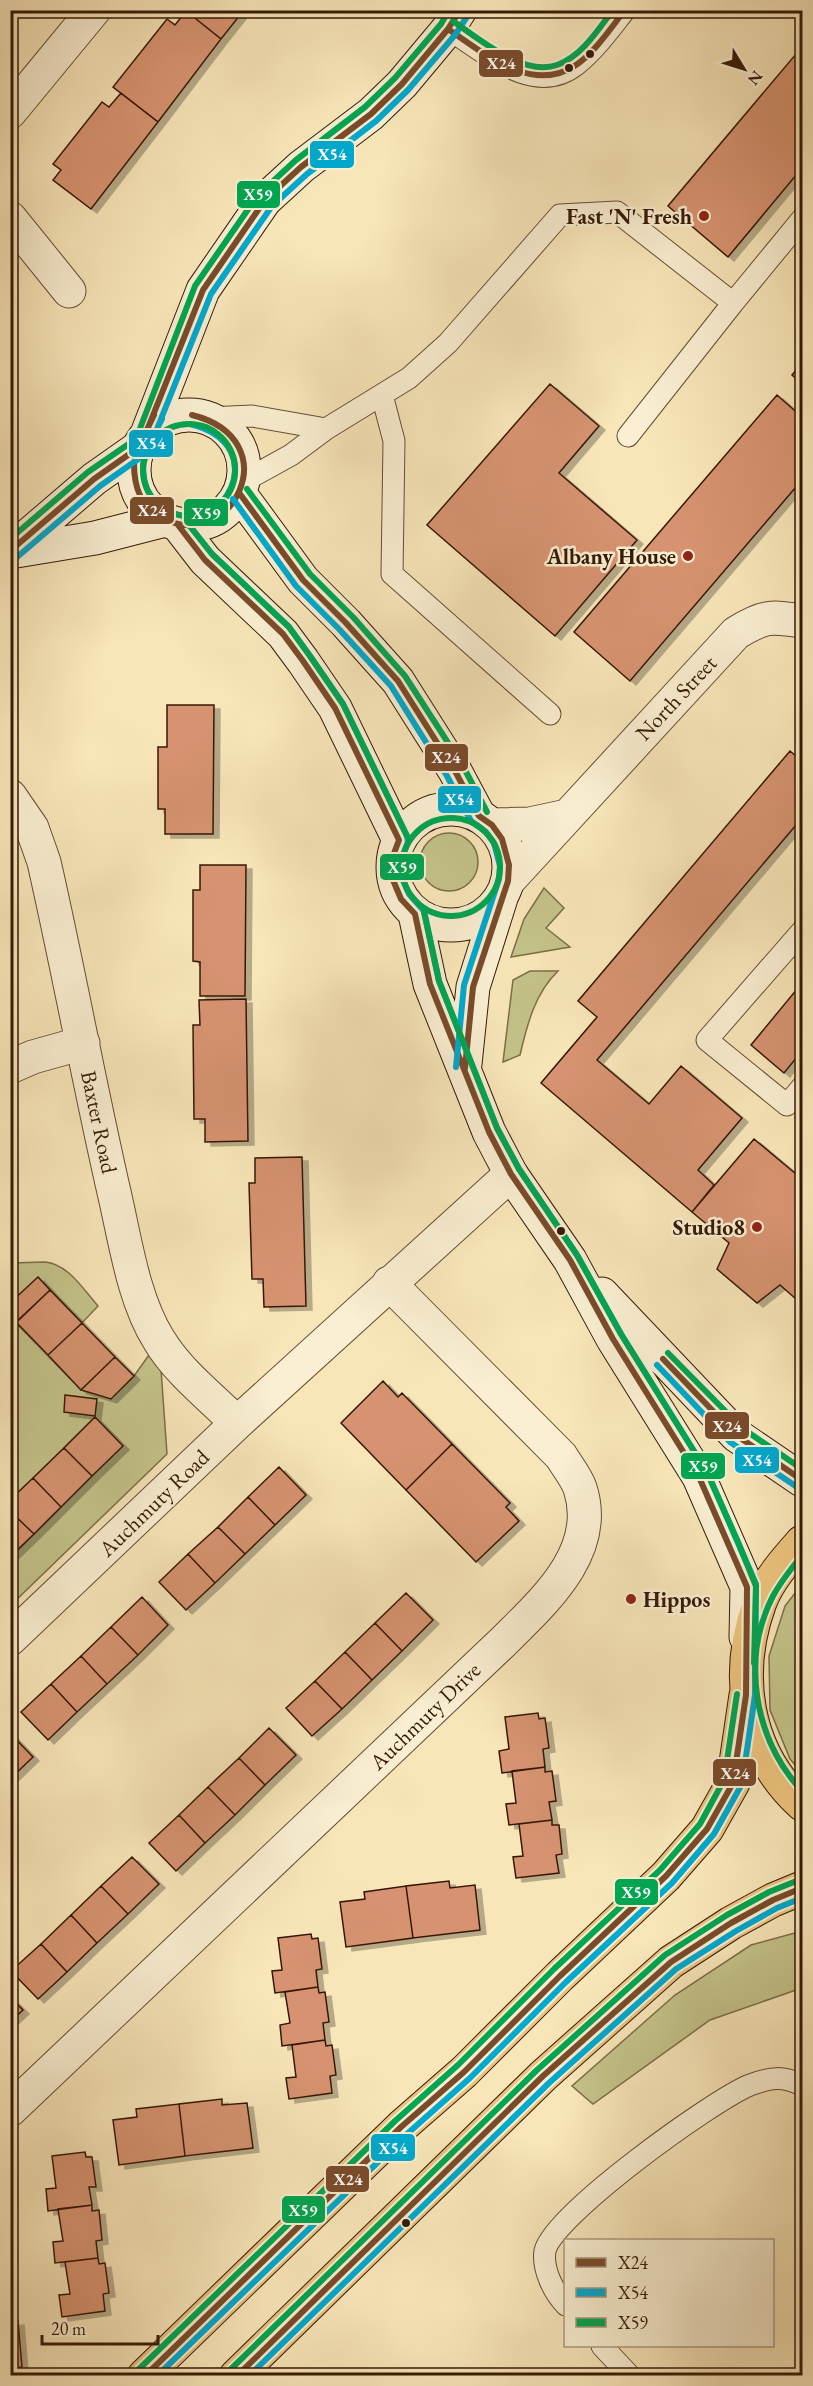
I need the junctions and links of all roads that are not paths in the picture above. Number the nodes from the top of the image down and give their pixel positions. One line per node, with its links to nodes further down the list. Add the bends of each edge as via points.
1 (94, 10): 4 (street)
2 (625, 10): 3 (lane, via 575,66 558,76 541,77 516,71)
3 (454, 20): 9 (street, via 402,84 371,114 265,200 203,290)
4 (10, 112)
5 (10, 218): 7 (street)
6 (802, 219): 8 (lane)
7 (69, 291)
8 (733, 303): 10 (lane, via 616,212 560,214 448,343 409,378); 13 (lane)
9 (187, 329): 11 (street); 14 (street)
10 (382, 395): 12 (lane); 19 (lane, via 394,441 392,574)
11 (200, 416): 12 (lane, via 252,416); 14 (street, via 175,417 159,423); 15 (street, via 233,436 244,465)
12 (326, 429): 15 (lane)
13 (628, 436)
14 (142, 441): 16 (street, via 134,464 140,498 151,511); 17 (street)
15 (242, 487): 16 (street, via 229,509 214,520 196,525); 22 (street, via 303,580 398,681)
16 (172, 523): 17 (street); 23 (street, via 283,634 303,661 339,716)
17 (10, 551)
18 (802, 621): 21 (street, North Street, via 761,618 736,633)
19 (550, 714)
20 (11, 799): 27 (street, Baxter Road, via 32,828 44,862)
21 (567, 816): 22 (street, via 530,824); 24 (street, North Street)
22 (485, 820): 23 (street, via 456,808 435,811 414,821); 24 (street, via 502,838 509,865)
23 (399, 840): 25 (street, via 393,855 393,880 401,899)
24 (505, 889): 25 (street, via 485,915 470,923 431,923); 29 (street, via 473,987)
25 (415, 914): 29 (street, via 430,984)
26 (802, 931): 30 (lane, via 707,1040 787,1105)
27 (83, 1043): 28 (street); 34 (street, Baxter Road, via 128,1252 149,1323 172,1358)
28 (10, 1067)
29 (464, 1071): 31 (street)
30 (802, 1087)
31 (511, 1174): 32 (street); 33 (street, Auchmuty Road)
32 (570, 1260): 35 (street, via 736,1435); 38 (street, via 699,1477 730,1546 747,1587)
33 (389, 1283): 34 (street, Auchmuty Road); 43 (street, Auchmuty Drive, via 561,1456 580,1487 583,1501 585,1517 576,1554 554,1589 503,1642)
34 (237, 1423): 37 (street, Auchmuty Road)
35 (802, 1480)
36 (802, 1542): 38 (main road, via 781,1565 760,1601)
37 (10, 1639)
38 (745, 1663): 39 (main road)
39 (746, 1695): 40 (main road, via 754,1731 770,1764); 46 (main road, via 733,1784 707,1829 666,1876)
40 (802, 1804)
41 (802, 1888): 47 (main road, via 731,1923 671,1962 543,2076)
42 (802, 2085): 44 (lane, via 783,2077 750,2086 693,2120 597,2193 561,2226 545,2251 548,2273)
43 (10, 2110)
44 (564, 2303)
45 (603, 2347): 48 (lane)
46 (144, 2376)
47 (236, 2376)
48 (630, 2376)

